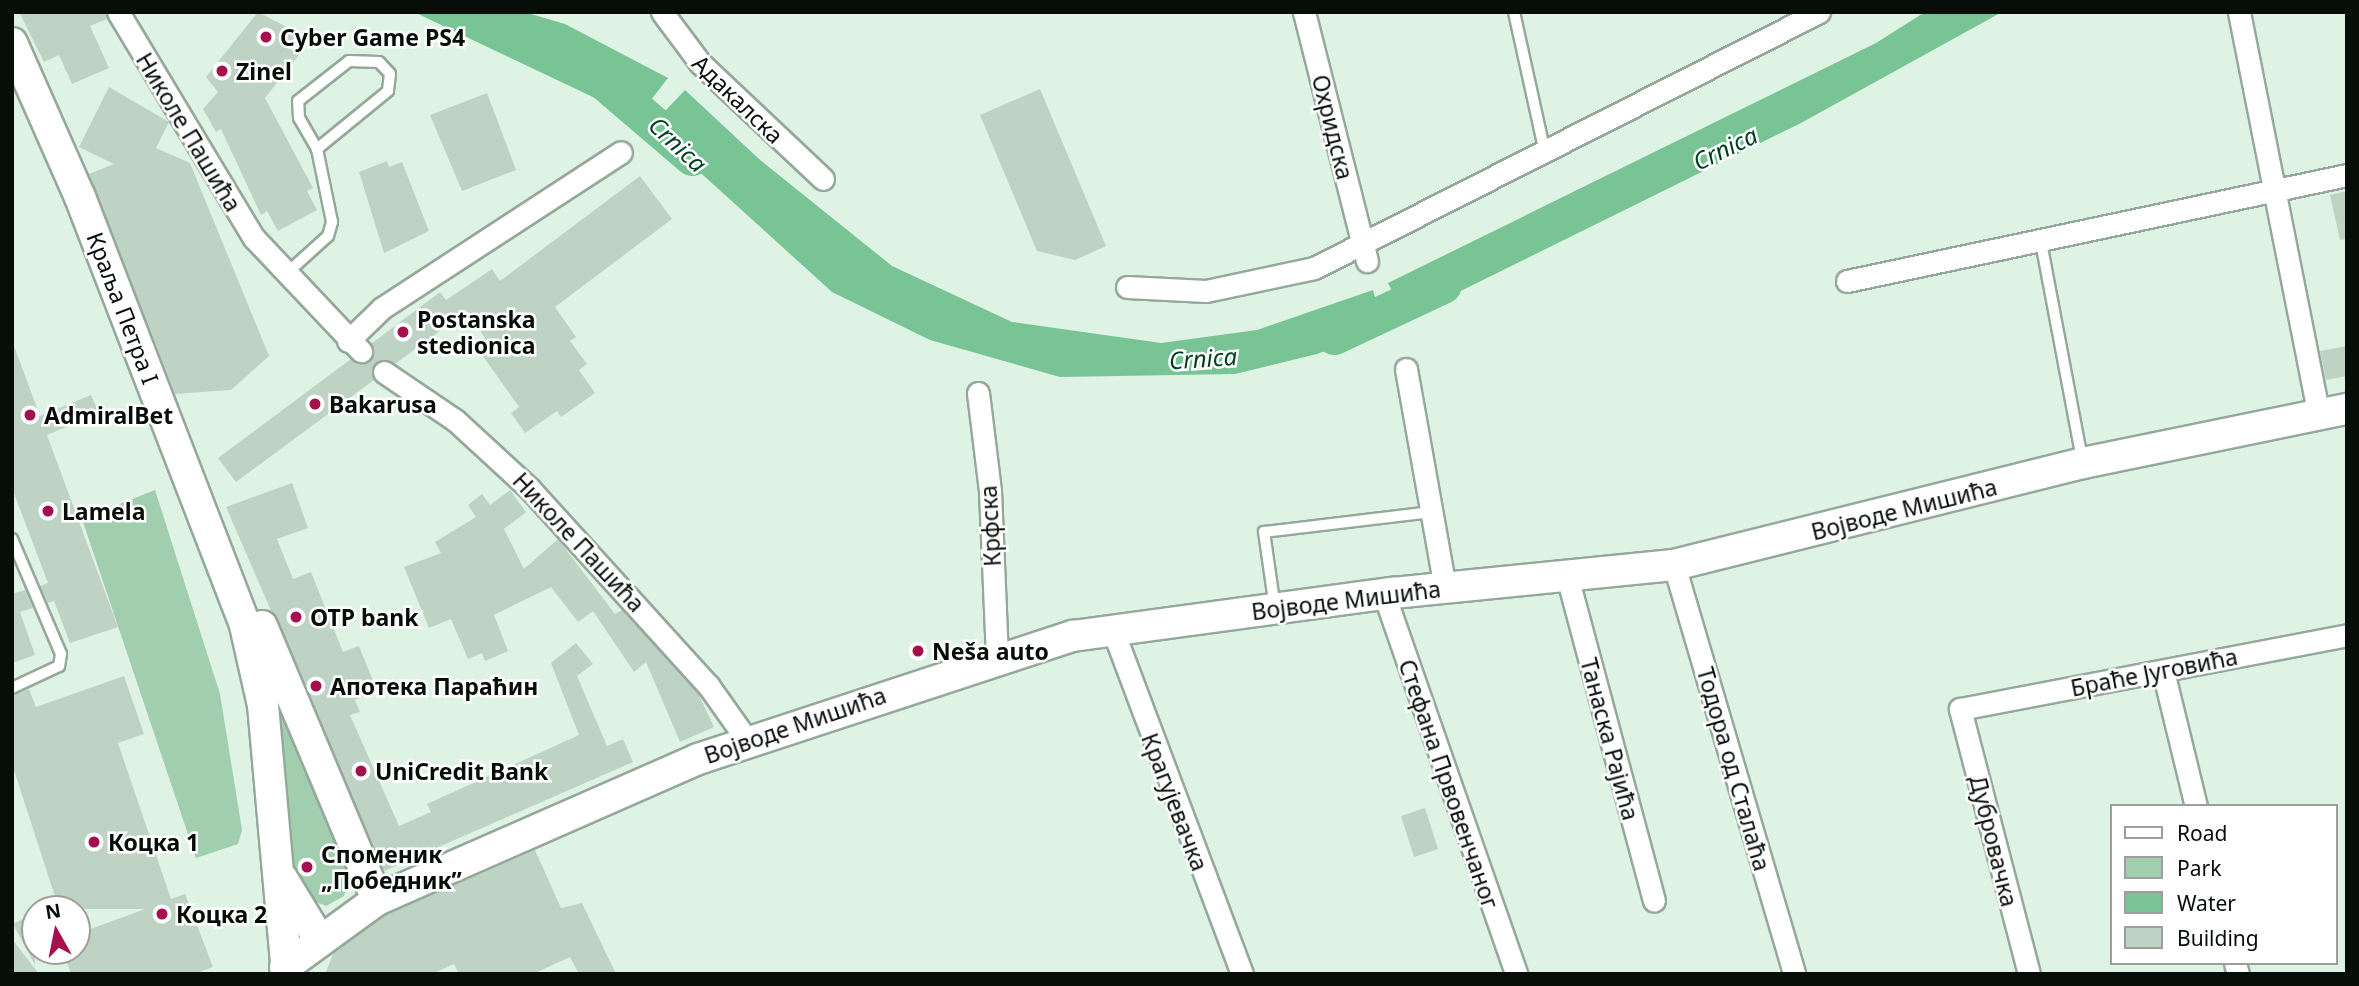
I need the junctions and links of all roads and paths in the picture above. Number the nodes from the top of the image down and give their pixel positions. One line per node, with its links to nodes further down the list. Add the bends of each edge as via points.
1 (118, 12): 16 (street, Николе Пашића, via 243,222)
2 (662, 12): 12 (street, Адакалска, via 700,63)
3 (1304, 12): 15 (street, Охридска)
4 (1514, 12): 10 (lane)
5 (1819, 12): 10 (street)
6 (2239, 12): 13 (street)
7 (12, 43): 27 (main road, Краља Петра I)
8 (317, 149): 8 (lane, via 299,118 301,96 349,61 379,62 390,74 388,91); 16 (lane, via 331,229)
9 (621, 152): 16 (street, Николе Пашића, via 382,308 355,346 324,305)
10 (1545, 153): 15 (street)
11 (2347, 175): 13 (street)
12 (823, 178)
13 (2275, 192): 14 (street); 22 (street)
14 (2041, 242): 17 (street); 23 (lane)
15 (1365, 252): 18 (street, via 1264,282 1206,291)
16 (287, 273)
17 (1847, 281)
18 (1127, 287)
19 (1406, 369): 24 (street)
20 (384, 372): 38 (street, Николе Пашића, via 455,420 530,489 708,685)
21 (978, 393): 34 (street, Крфска, via 990,491)
22 (2333, 412): 23 (main road, Војводе Мишића)
23 (2083, 463): 26 (main road, Војводе Мишића)
24 (1432, 512): 29 (street); 31 (lane, via 1264,532)
25 (12, 539): 36 (lane, via 61,654 59,666)
26 (1674, 565): 28 (main road, Војводе Мишића); 47 (street, Тодора од Сталаћа)
27 (229, 576): 40 (main road, Краља Петра I, via 260,684); 41 (main road, Краља Петра I, via 257,616)
28 (1567, 576): 29 (main road, Војводе Мишића); 42 (street, Танаска Рајића)
29 (1445, 587): 30 (main road, Војводе Мишића)
30 (1384, 594): 31 (main road, Војводе Мишића); 46 (street, Стефана Првовенчаног)
31 (1275, 608): 32 (main road, Војводе Мишића)
32 (1112, 628): 34 (main road, Војводе Мишића); 45 (street, Крагујевачка)
33 (2347, 635): 35 (street, Браће Југовића)
34 (997, 659): 38 (main road, Војводе Мишића)
35 (2163, 671): 37 (street, Браће Југовића); 39 (street)
36 (12, 688)
37 (1960, 709): 48 (street, Дубровачка)
38 (747, 740): 41 (main road, Војводе Мишића)
39 (2196, 804)
40 (276, 864): 43 (main road); 44 (main road, Краља Петра I)
41 (377, 900): 43 (main road, Војводе Мишића)
42 (1654, 901)
43 (319, 939): 44 (main road, Војводе Мишића)
44 (281, 971)
45 (1242, 974)
46 (1516, 974)
47 (1794, 974)
48 (2029, 974)

